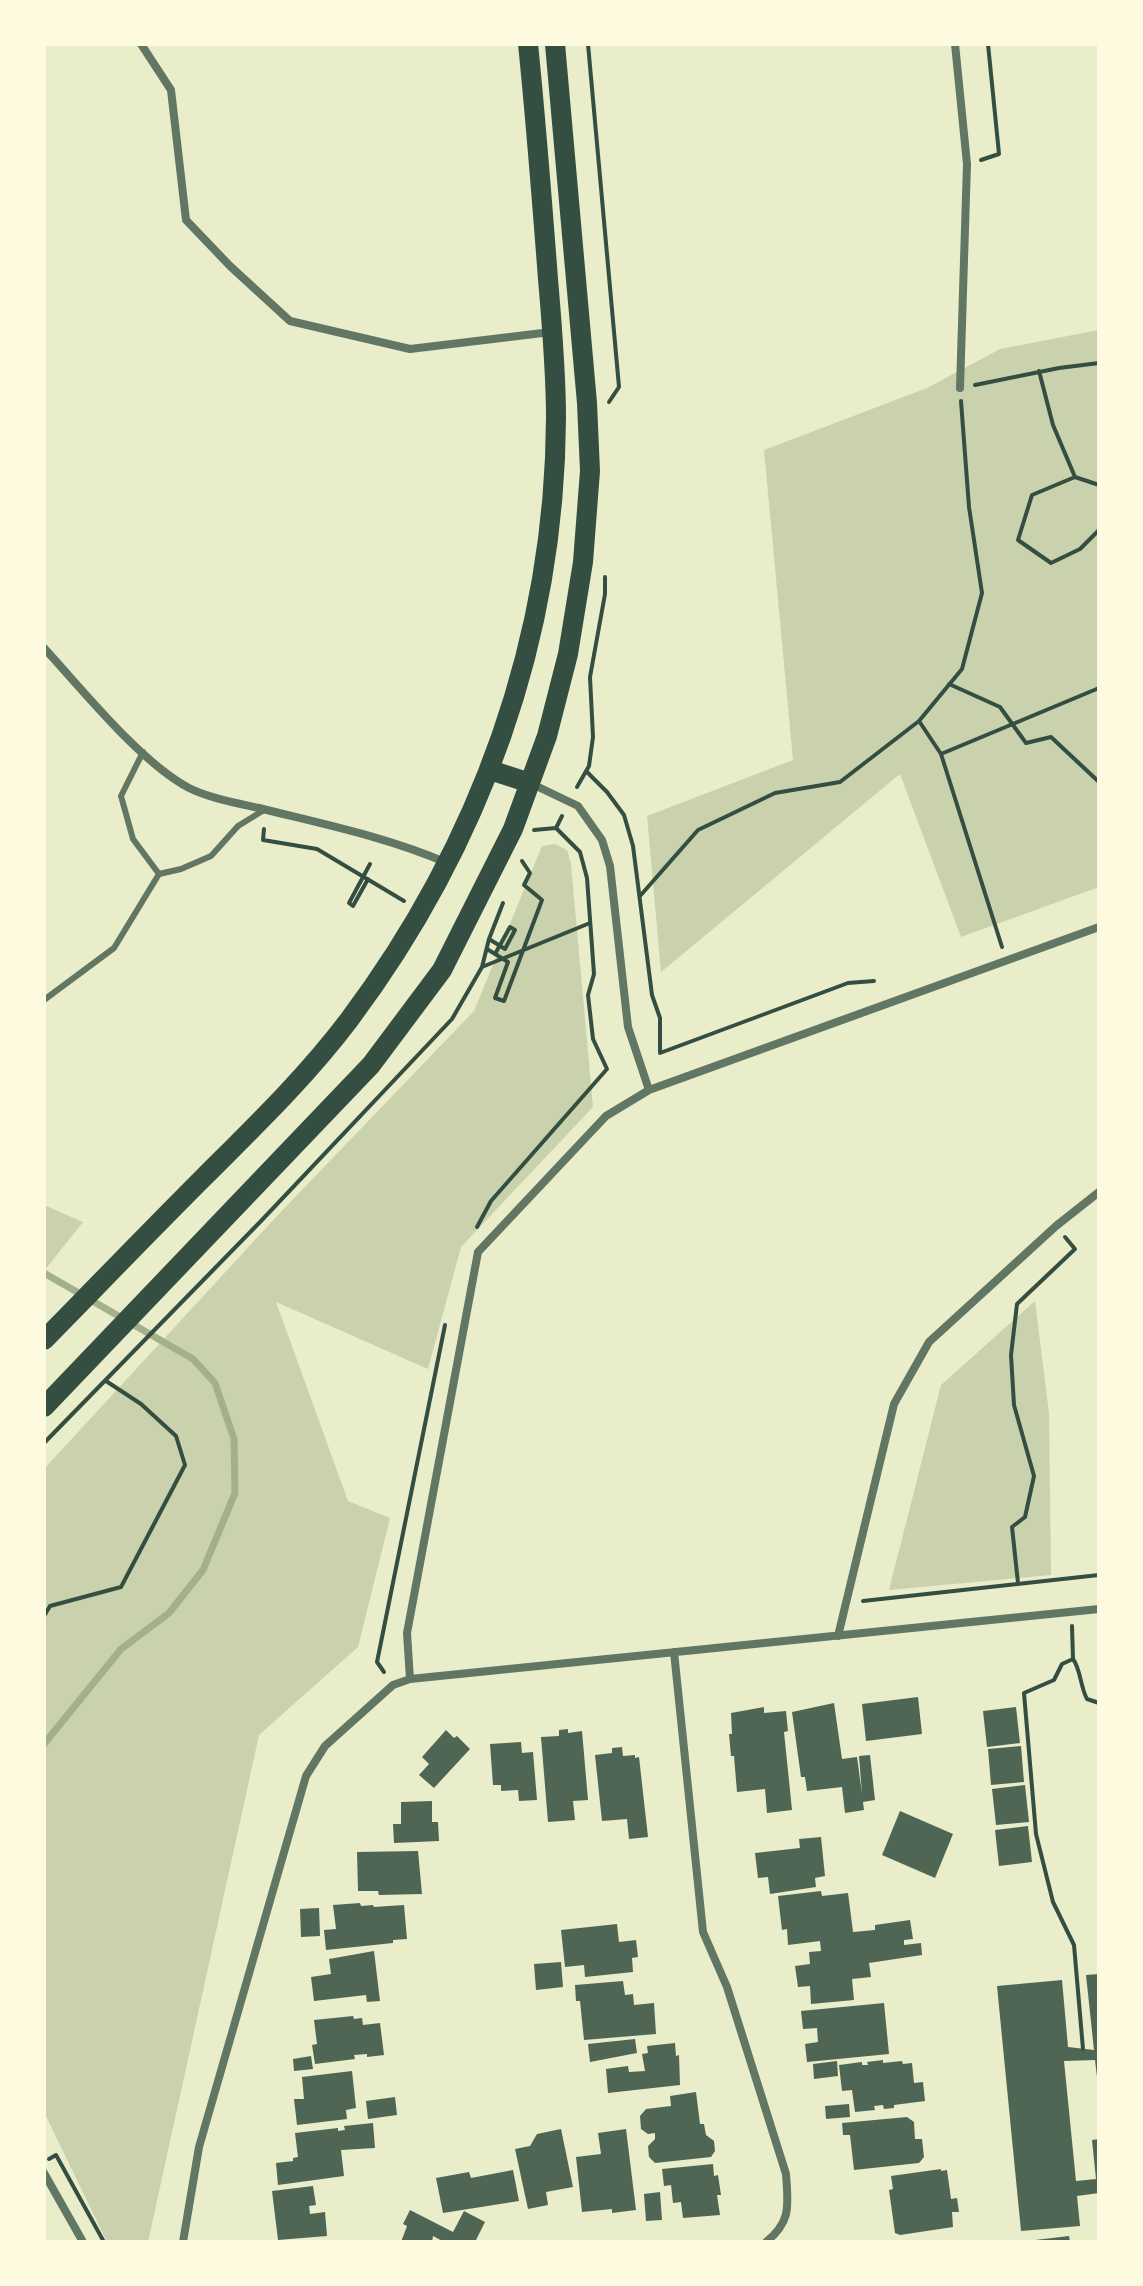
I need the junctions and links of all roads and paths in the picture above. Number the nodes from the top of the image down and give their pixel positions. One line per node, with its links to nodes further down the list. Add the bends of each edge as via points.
1 (141, 44): 8 (street, via 171,90 186,220 290,321 410,349)
2 (528, 44): 8 (main road)
3 (555, 44): 26 (main road, via 590,471 568,654)
4 (588, 44): 12 (path, via 619,387)
5 (955, 44): 7 (street)
6 (988, 44): 7 (path, via 999,154)
7 (967, 164): 11 (street)
8 (552, 332): 23 (main road, via 556,422 548,535 522,669)
9 (1099, 363): 10 (path)
10 (1039, 371): 11 (path); 13 (path, via 1053,425)
11 (960, 388): 17 (path, via 982,593 962,669)
12 (608, 403)
13 (1075, 477): 14 (path); 15 (path, via 1032,495 1018,540 1051,563 1080,549)
14 (1099, 485)
15 (1099, 530)
16 (44, 648): 21 (street)
17 (949, 684): 19 (path); 20 (path, via 1000,707)
18 (1099, 688): 20 (path)
19 (919, 721): 22 (path); 34 (path, via 840,782 775,793 698,830)
20 (1012, 725): 22 (path); 25 (path, via 1026,743 1051,737)
21 (143, 752): 27 (street, via 191,789); 31 (lane, via 121,796 133,839)
22 (941, 754): 39 (path)
23 (490, 770): 26 (main road); 29 (main road)
24 (586, 771): 34 (path, via 624,815)
25 (1099, 782)
26 (530, 783): 43 (street, via 578,806 602,840 610,866 628,1027); 49 (main road, via 513,829 442,970 371,1065)
27 (264, 810): 29 (street, via 409,846); 31 (lane, via 238,826 211,856)
28 (520, 859): 33 (path, via 530,873)
29 (447, 863): 47 (main road, via 406,940 347,1023 252,1130)
30 (370, 864): 32 (path, via 349,903 353,906)
31 (159, 874): 42 (lane, via 114,948)
32 (368, 879)
33 (526, 881)
34 (640, 896): 41 (path, via 652,995 660,1018 660,1053 848,983)
35 (590, 923): 40 (path)
36 (1099, 927): 39 (street)
37 (489, 939): 38 (path, via 505,949 515,930 510,927)
38 (495, 954)
39 (1006, 960): 43 (street)
40 (482, 967)
41 (874, 981)
42 (44, 1000)
43 (649, 1090): 60 (street, via 606,1116 478,1252 407,1633)
44 (1099, 1192): 46 (street)
45 (261, 1221): 50 (path)
46 (1056, 1226): 52 (path, via 1075,1249 1017,1304 1011,1355 1014,1405 1034,1476 1025,1517 1012,1527); 53 (street, via 922,1354 894,1404)
47 (44, 1340)
48 (110, 1384): 56 (path, via 176,1436 185,1465 121,1587 50,1606)
49 (49, 1402)
50 (44, 1443)
51 (1099, 1575): 52 (path)
52 (1018, 1583): 53 (path)
53 (844, 1603): 57 (street)
54 (1099, 1609): 55 (street)
55 (1072, 1612): 57 (street); 59 (path)
56 (44, 1616)
57 (838, 1636): 58 (street)
58 (674, 1652): 60 (street); 68 (street, via 703,1932 727,1987 786,2174 788,2203 781,2230)
59 (1073, 1659): 61 (path, via 1087,1699); 62 (path, via 1062,1664 1054,1680 1024,1693 1036,1834 1053,1902 1074,1945)
60 (410, 1679): 67 (street, via 393,1685 325,1746 306,1776 199,2147)
61 (1099, 1703)
62 (1083, 2049)
63 (56, 2155): 66 (path)
64 (44, 2173): 65 (street)
65 (83, 2242)
66 (104, 2242)
67 (183, 2242)
68 (766, 2242)

